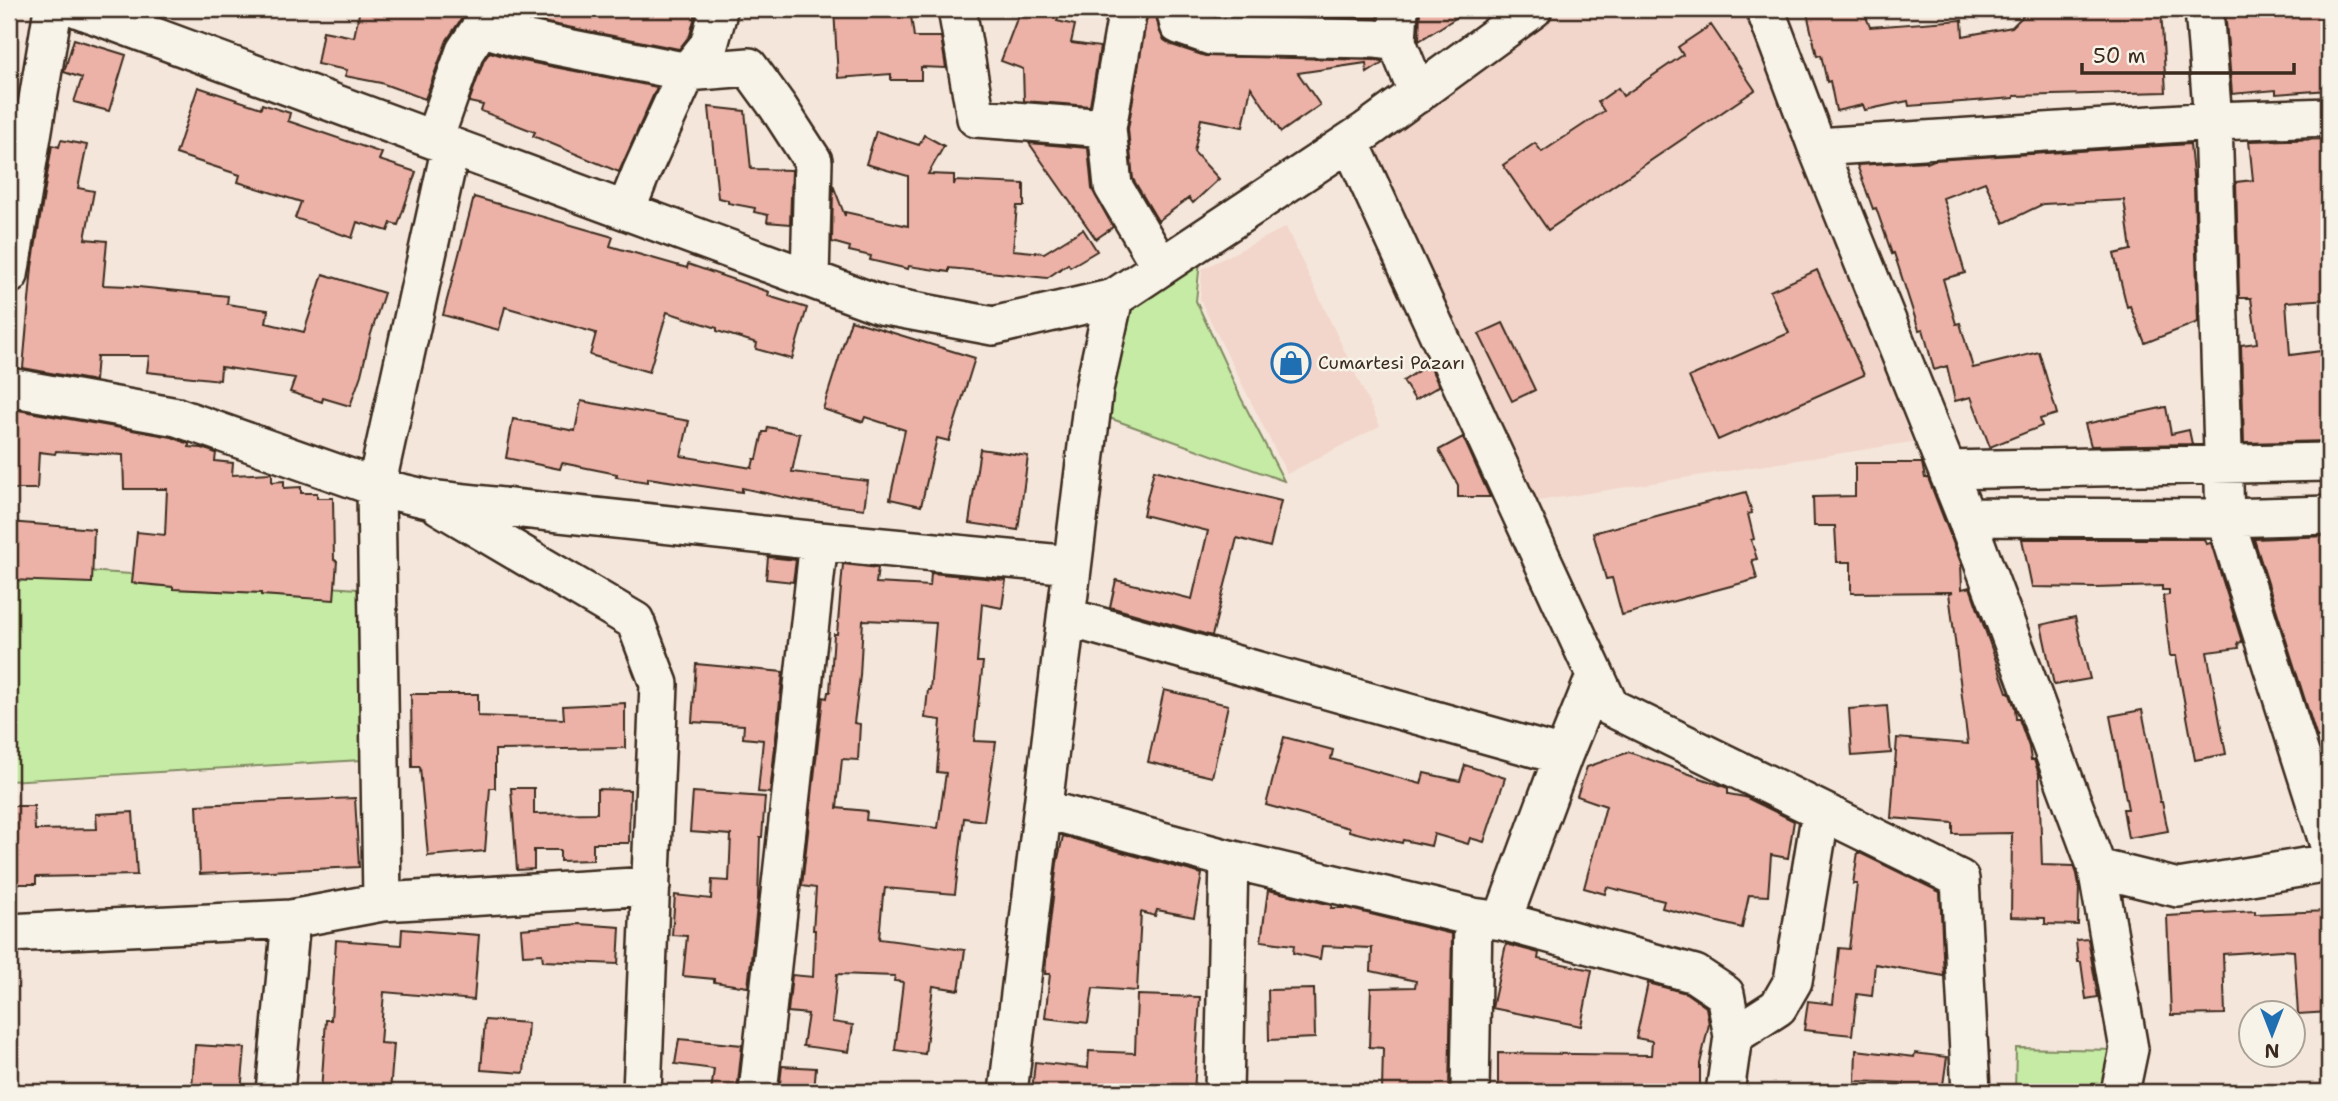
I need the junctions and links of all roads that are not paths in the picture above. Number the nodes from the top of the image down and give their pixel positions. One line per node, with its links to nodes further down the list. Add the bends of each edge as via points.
1 (53, 9): 17 (street)
2 (79, 9): 10 (street)
3 (715, 9): 12 (street, via 709,44)
4 (957, 9): 16 (street, via 976,118)
5 (1128, 9): 16 (street)
6 (1175, 9): 11 (street, via 1179,25 1211,36 1375,39)
7 (1533, 9): 13 (street)
8 (1765, 9): 20 (street)
9 (2204, 9): 15 (street)
10 (162, 24): 19 (street)
11 (1398, 25): 13 (street)
12 (687, 72): 19 (street, via 481,27 465,51); 21 (street); 24 (street, via 749,67 813,161)
13 (1418, 94): 18 (street)
14 (2329, 117): 15 (street)
15 (2213, 121): 20 (street); 28 (street)
16 (1107, 128): 22 (street, via 1113,186)
17 (21, 129): 23 (street)
18 (1350, 142): 22 (street); 38 (street)
19 (442, 143): 21 (street); 30 (street)
20 (1817, 147): 29 (street)
21 (626, 211): 24 (street)
22 (1161, 267): 25 (street)
23 (9, 275)
24 (810, 278): 25 (street, via 881,305 993,326)
25 (1114, 298): 36 (street, via 1094,389)
26 (9, 387): 30 (street, via 177,417)
27 (2329, 462): 28 (street)
28 (2223, 463): 29 (street); 34 (street)
29 (1947, 470): 33 (street)
30 (376, 487): 31 (street); 47 (street)
31 (428, 499): 35 (street); 46 (street, via 635,621 660,684)
32 (2329, 515): 34 (street)
33 (1966, 517): 34 (street); 45 (street)
34 (2225, 518): 42 (street)
35 (819, 541): 36 (street); 54 (street)
36 (1072, 565): 37 (street)
37 (1066, 617): 39 (street); 40 (street)
38 (1595, 677): 39 (street); 41 (street, via 1610,707)
39 (1563, 756): 49 (street)
40 (1043, 808): 43 (street); 55 (street)
41 (1821, 811): 51 (street, via 1793,981 1778,1007); 59 (street, via 1960,879)
42 (2329, 845)
43 (1229, 859): 49 (street); 56 (street)
44 (2329, 863): 45 (street, via 2178,888)
45 (2097, 868): 60 (street, via 2129,1049)
46 (651, 886): 47 (street); 53 (street)
47 (382, 902): 48 (street)
48 (291, 919): 50 (street); 52 (street)
49 (1487, 919): 51 (street, via 1695,974 1725,994); 57 (street)
50 (9, 933)
51 (1733, 1036): 58 (street)
52 (275, 1092)
53 (642, 1092)
54 (758, 1092)
55 (1008, 1092)
56 (1224, 1092)
57 (1470, 1092)
58 (1725, 1092)
59 (1971, 1092)
60 (2120, 1092)

